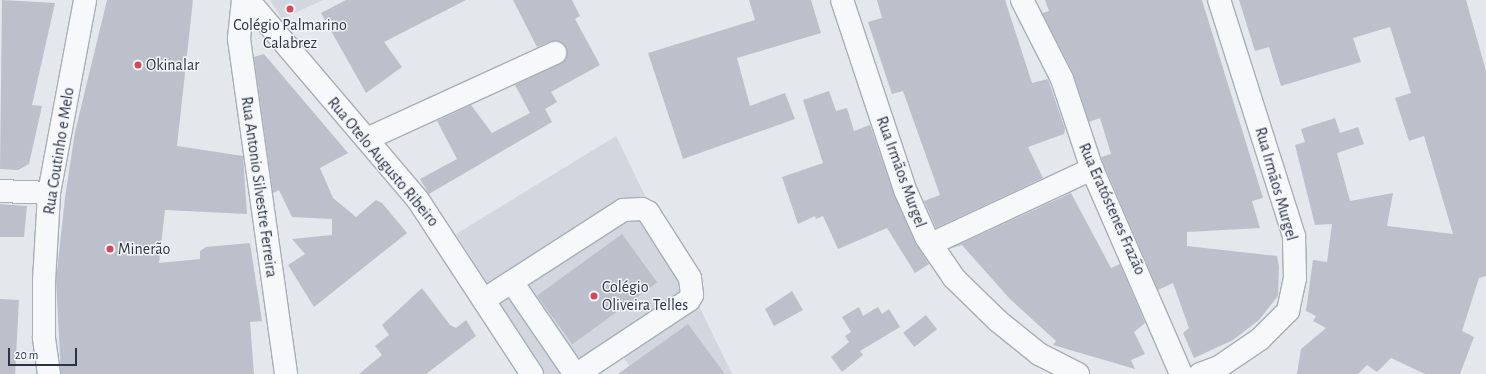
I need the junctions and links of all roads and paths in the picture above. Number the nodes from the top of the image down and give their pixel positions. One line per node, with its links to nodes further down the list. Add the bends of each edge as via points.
1 (85, 0): 11 (street, Rua Coutinho e Melo)
2 (243, 0): 16 (street, Rua Antonio Silvestre Ferreira, via 239,39)
3 (248, 0): 8 (street, Rua Otelo Augusto Ribeiro)
4 (842, 0): 12 (street, Rua Irmãos Murgel, via 906,192)
5 (1022, 0): 9 (street, Rua Eratóstenes Frazão, via 1062,79)
6 (1219, 0): 21 (street, Rua Irmãos Murgel, via 1294,236 1295,278 1288,311 1230,359)
7 (555, 53): 8 (street)
8 (367, 139): 14 (street, Rua Otelo Augusto Ribeiro, via 418,200)
9 (1092, 169): 12 (street); 20 (street, Rua Eratóstenes Frazão)
10 (0, 191): 11 (street)
11 (49, 193): 15 (street, Rua Coutinho e Melo, via 44,295)
12 (931, 244): 19 (street, Rua Irmãos Murgel, via 954,278 998,321 1039,354)
13 (512, 282): 14 (street); 18 (street); 18 (street, via 623,210 642,209 648,212 690,278 692,295 689,300)
14 (485, 299): 17 (street, Rua Otelo Augusto Ribeiro)
15 (49, 374)
16 (286, 374)
17 (532, 374)
18 (576, 374)
19 (1078, 374)
20 (1181, 374)
21 (1200, 374)

